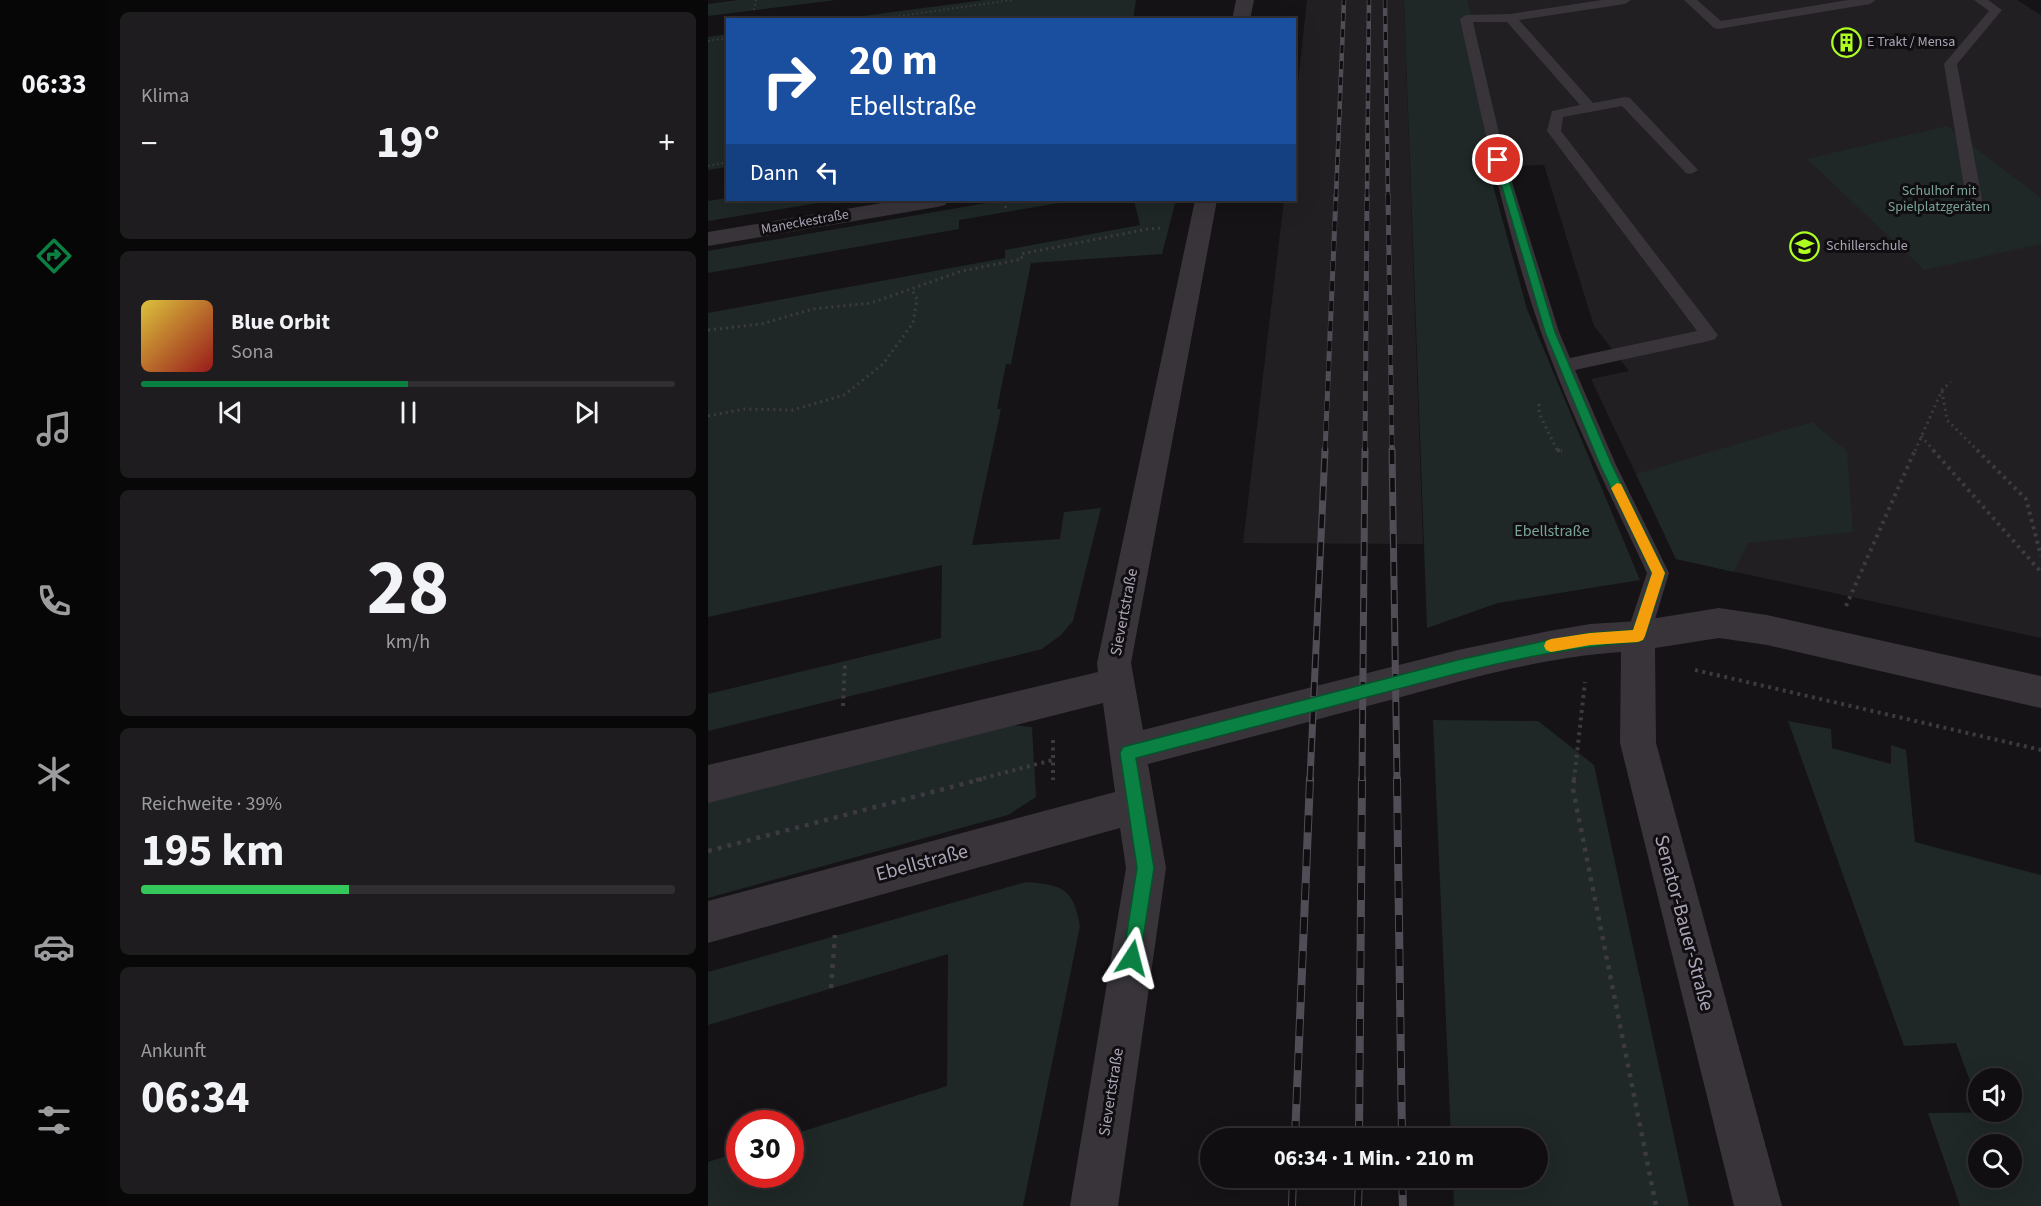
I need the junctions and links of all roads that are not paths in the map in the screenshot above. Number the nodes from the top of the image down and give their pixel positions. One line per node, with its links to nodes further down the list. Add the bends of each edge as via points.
1 (1245, 0): 6 (street)
2 (1625, 0): 7 (lane)
3 (1690, 0): 4 (lane, via 1718,25)
4 (1870, 0)
5 (1980, 0): 12 (lane, via 1996,10 1950,64)
6 (1241, 18)
7 (1510, 18): 8 (lane); 14 (lane, via 1466,19 1500,167)
8 (1590, 108): 9 (lane, via 1624,101); 14 (lane, via 1557,114 1554,131 1709,335)
9 (1691, 170)
10 (931, 201): 13 (street, Maneckestraße)
11 (1206, 201): 16 (street, Sievertstraße, via 1114,663)
12 (1975, 205)
13 (708, 239)
14 (1564, 366): 15 (lane, via 1606,465 1659,573)
15 (1638, 636): 17 (street, via 1719,623 1767,630); 18 (street, via 1590,639 1458,666); 23 (street, Senator-Bauer-Straße, via 1638,743)
16 (1117, 684): 18 (street, Sievertstraße); 19 (street)
17 (2041, 692)
18 (1128, 753): 20 (street, Sievertstraße)
19 (708, 784)
20 (1136, 805): 21 (street, Ebellstraße); 22 (street, Sievertstraße, via 1146,868)
21 (708, 921)
22 (1094, 1206)
23 (1758, 1206)

